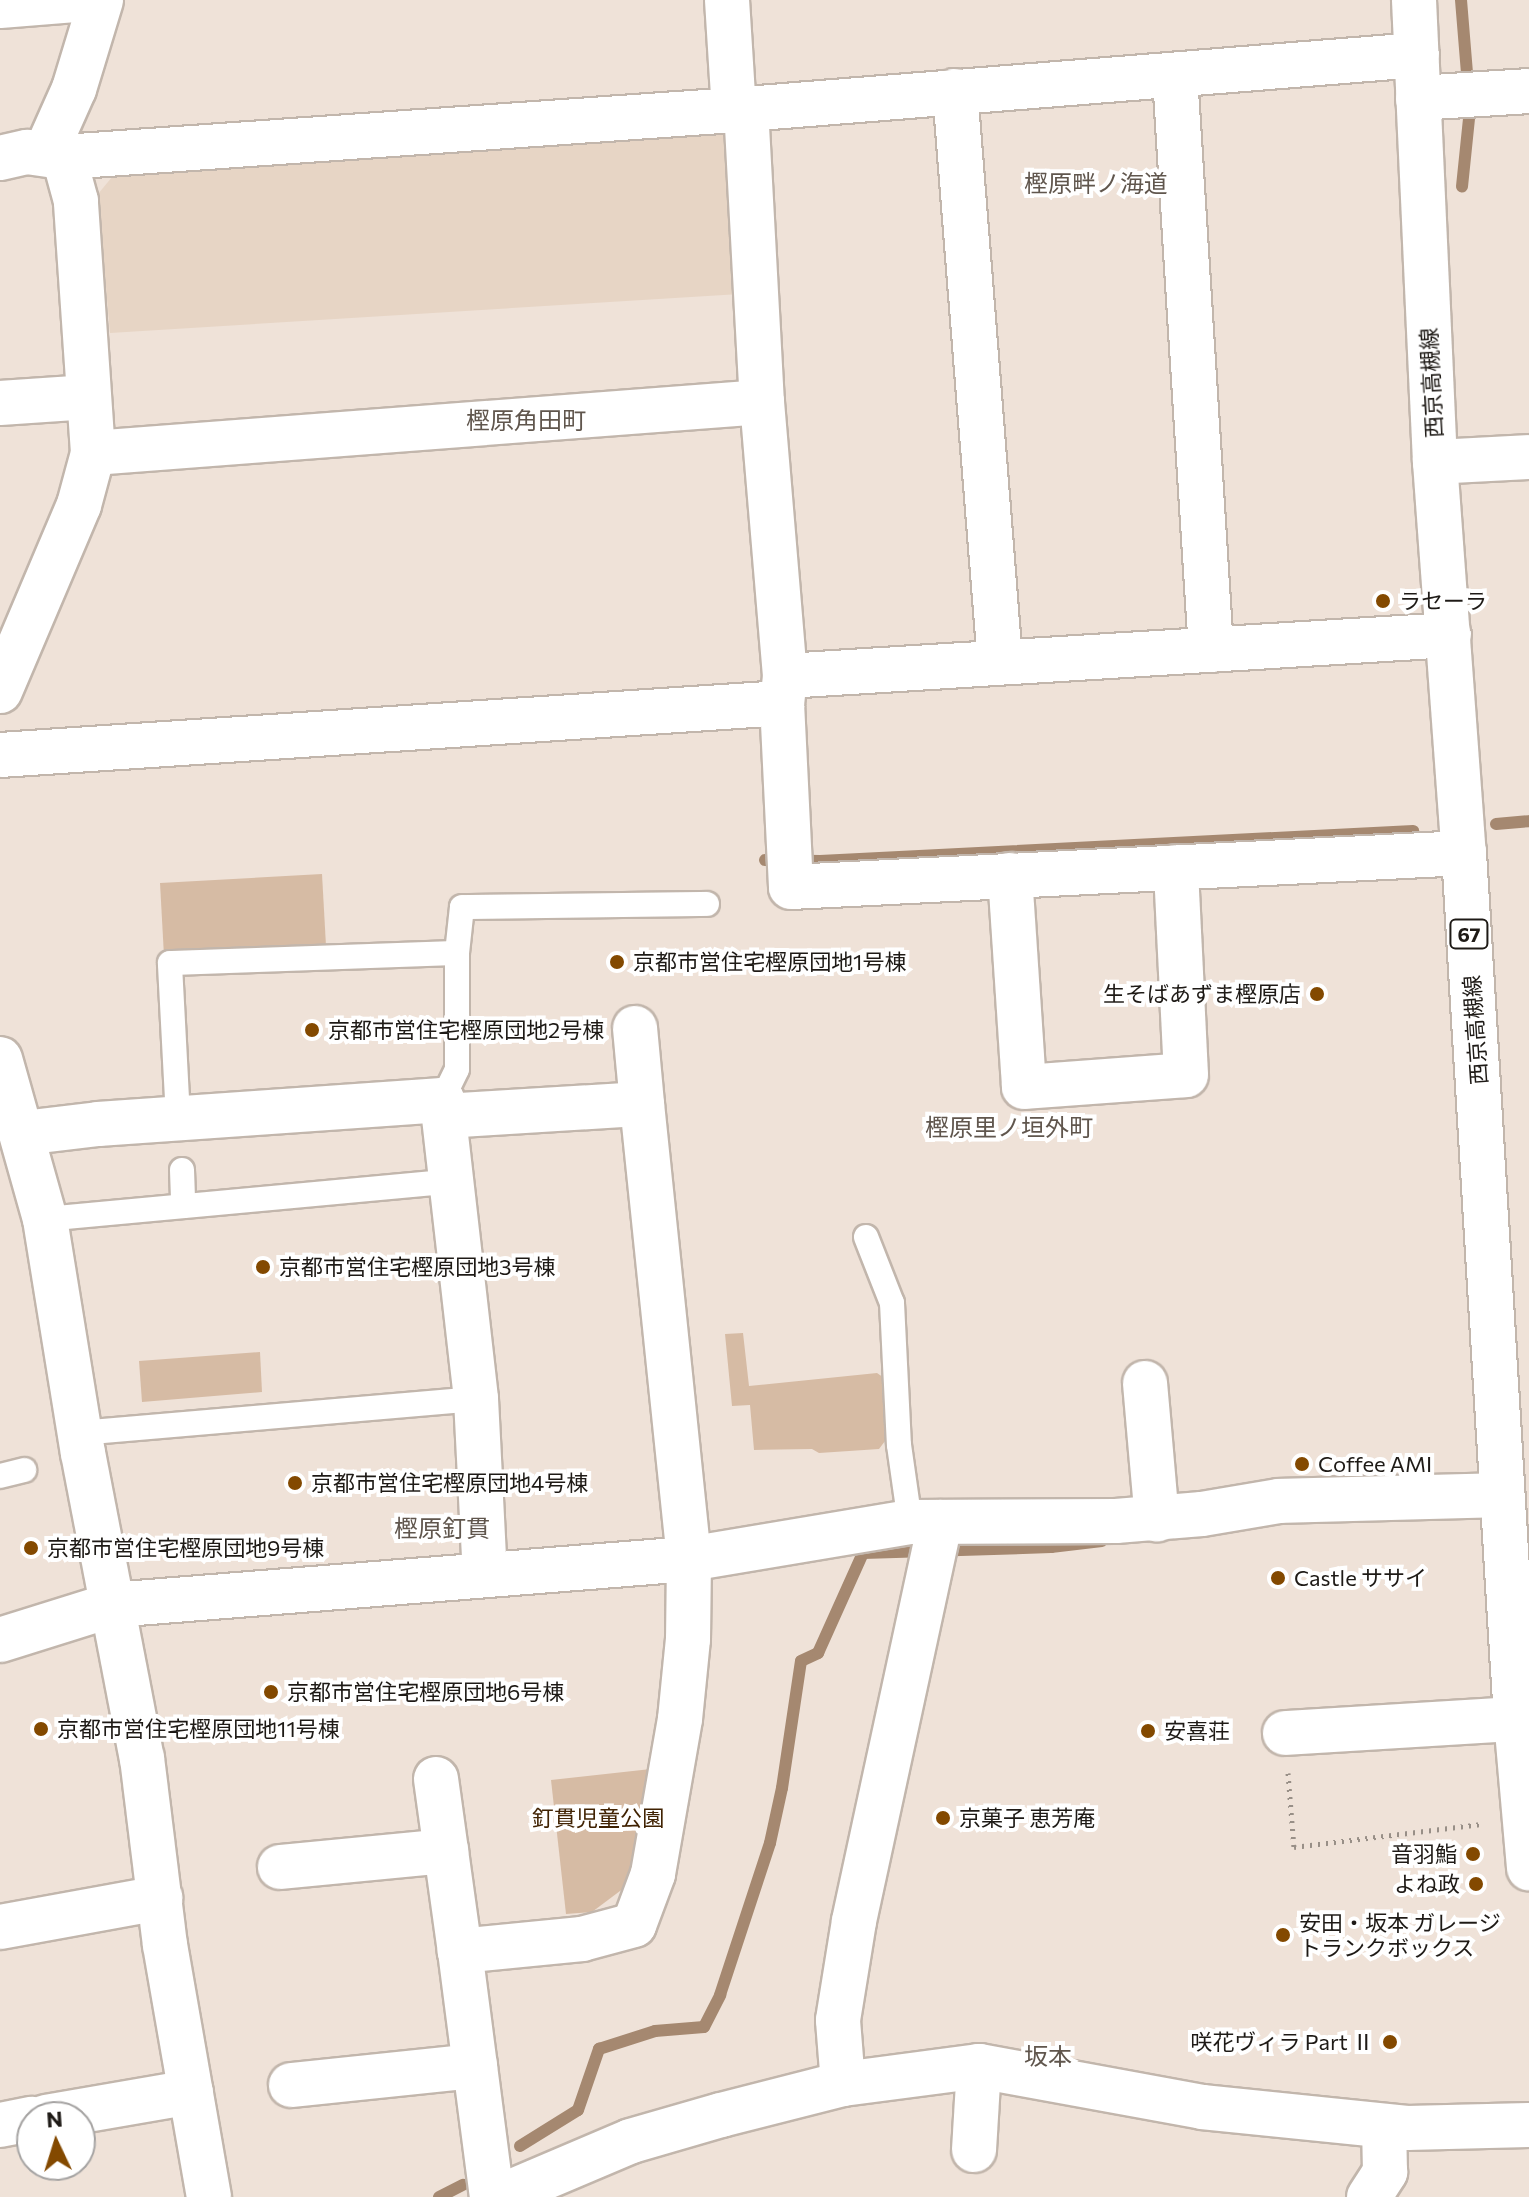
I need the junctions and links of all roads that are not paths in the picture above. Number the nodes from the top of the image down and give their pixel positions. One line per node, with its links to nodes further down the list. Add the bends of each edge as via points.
1 (75, 0): 5 (street)
2 (101, 0): 12 (street)
3 (727, 0): 11 (street)
4 (1414, 0): 6 (street, 西京高槻線 / 67)
5 (0, 6)
6 (1417, 55): 7 (street); 10 (street, 西京高槻線 / 67)
7 (1175, 76): 8 (street); 21 (street)
8 (955, 91): 11 (street); 22 (street)
9 (1529, 91): 10 (street)
10 (1418, 98): 19 (street, 西京高槻線 / 67)
11 (740, 109): 12 (street); 15 (street)
12 (54, 156): 13 (street, via 27,152); 14 (street, via 76,201)
13 (0, 158)
14 (89, 397): 16 (street); 17 (street)
15 (762, 402): 17 (street); 23 (street)
16 (0, 403)
17 (93, 453): 24 (street, via 79,505)
18 (1529, 457): 19 (street)
19 (1435, 462): 20 (street, 西京高槻線 / 67)
20 (1449, 635): 21 (street); 26 (street, 西京高槻線 / 67)
21 (1211, 650): 22 (street)
22 (1000, 661): 23 (street)
23 (784, 690): 25 (street); 28 (street, via 791,887)
24 (0, 691)
25 (0, 755)
26 (1464, 853): 27 (street); 47 (street, 西京高槻線 / 67)
27 (1176, 867): 28 (street); 28 (street, via 1186,1075 1024,1087)
28 (1010, 875)
29 (707, 904): 30 (lane, via 462,907)
30 (457, 953): 34 (lane, via 457,1069); 35 (lane, via 170,963)
31 (635, 1028): 33 (street)
32 (0, 1059): 36 (street)
33 (642, 1104): 34 (street); 50 (street)
34 (443, 1108): 35 (street); 38 (street)
35 (178, 1118): 36 (street)
36 (23, 1133): 40 (street)
37 (182, 1170): 39 (lane)
38 (451, 1181): 39 (lane); 43 (street)
39 (183, 1206): 40 (lane)
40 (45, 1219): 44 (street)
41 (866, 1237): 49 (lane, via 892,1303 899,1445)
42 (1145, 1383): 48 (street)
43 (476, 1399): 44 (lane); 51 (street)
44 (80, 1433): 52 (street)
45 (24, 1470): 46 (lane)
46 (0, 1476)
47 (1502, 1495): 48 (street, via 1279,1501); 54 (street, 西京高槻線 / 67)
48 (1157, 1519): 49 (street)
49 (925, 1522): 50 (street); 65 (street, via 838,2020)
50 (689, 1559): 51 (street); 62 (street, via 680,1719 653,1874 634,1925 582,1939)
51 (485, 1574): 52 (street)
52 (112, 1605): 53 (street); 60 (street, via 142,1758)
53 (0, 1640)
54 (1516, 1719): 55 (street); 59 (street, 西京高槻線 / 67)
55 (1285, 1733)
56 (436, 1779): 57 (street)
57 (446, 1851): 58 (street); 62 (street)
58 (280, 1867)
59 (1529, 1868)
60 (160, 1898): 61 (street); 67 (street)
61 (0, 1927)
62 (460, 1951): 63 (street)
63 (475, 2066): 66 (street); 73 (street)
64 (979, 2066): 65 (street); 70 (street, via 1202,2107); 71 (street)
65 (843, 2084): 74 (street, via 631,2141)
66 (291, 2085)
67 (191, 2092): 68 (street); 72 (street)
68 (96, 2108)
69 (1529, 2125): 70 (street)
70 (1384, 2126): 75 (street, via 1385,2172)
71 (974, 2150)
72 (209, 2197)
73 (492, 2197)
74 (499, 2197)
75 (1369, 2197)

